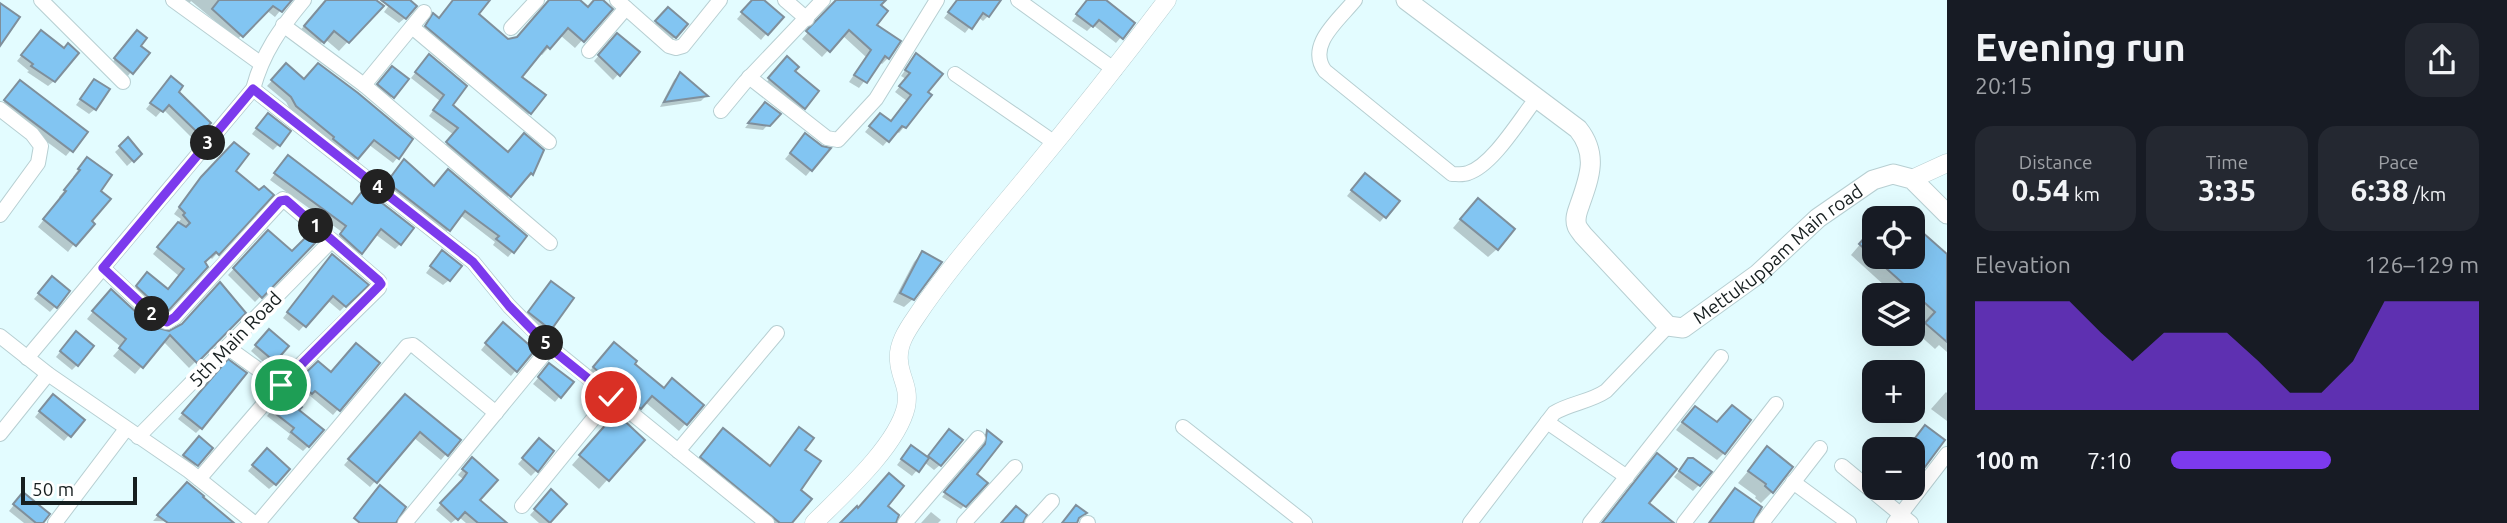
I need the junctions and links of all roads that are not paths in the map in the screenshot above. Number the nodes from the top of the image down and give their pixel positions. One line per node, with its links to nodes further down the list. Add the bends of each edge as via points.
1 (41, 0): 24 (street)
2 (173, 0): 20 (street)
3 (304, 0): 16 (street)
4 (537, 0): 18 (street)
5 (720, 0): 13 (street, via 683,46 676,48)
6 (785, 0): 15 (street)
7 (823, 0): 15 (street)
8 (937, 0): 23 (street, via 876,99 838,140 827,138)
9 (1017, 0): 21 (street)
10 (1355, 0): 27 (street, via 1320,42 1320,64 1452,174 1475,170 1488,159)
11 (1406, 0): 27 (main road, Mettukuppam Main road)
12 (1164, 1): 21 (street)
13 (622, 4): 19 (street)
14 (424, 12): 17 (street)
15 (807, 19): 23 (street)
16 (283, 26): 20 (street); 25 (street)
17 (412, 27): 25 (street); 30 (street)
18 (511, 28)
19 (589, 51)
20 (260, 63): 26 (street)
21 (1115, 69): 31 (street)
22 (956, 74): 31 (street)
23 (750, 77): 29 (street)
24 (123, 82)
25 (364, 85): 37 (street)
26 (253, 89): 38 (street); 43 (street, via 473,262)
27 (1536, 99): 39 (main road, Mettukuppam Main road, via 1578,129 1591,155 1591,174 1576,225)
28 (0, 109): 34 (street, via 41,146 38,163)
29 (721, 111)
30 (549, 142)
31 (1055, 143): 72 (street, via 915,317 901,342 898,361 906,385 905,408 897,428 859,478)
32 (1947, 163): 33 (street)
33 (1912, 179): 35 (main road); 39 (main road, Mettukuppam Main road, via 1893,174 1873,180 1818,218 1758,274 1683,328)
34 (3, 205)
35 (1947, 214)
36 (332, 240): 38 (street, via 286,200 280,201 167,322); 42 (street, 5th Main Road); 47 (street, via 381,284)
37 (550, 243)
38 (103, 268): 44 (street)
39 (1668, 326): 51 (street, via 1606,391 1564,406)
40 (777, 333): 58 (street)
41 (0, 336): 44 (street)
42 (227, 347): 47 (street); 55 (street, 5th Main Road)
43 (550, 348): 48 (street); 50 (street)
44 (27, 358): 46 (street)
45 (1721, 358): 62 (street)
46 (48, 374): 53 (street); 54 (street)
47 (281, 385): 63 (street)
48 (611, 397): 58 (street); 66 (street)
49 (1776, 404): 79 (street)
50 (496, 413): 69 (street, via 417,348 407,346); 70 (street)
51 (1547, 422): 62 (street); 77 (street)
52 (1184, 427): 76 (street)
53 (126, 429): 55 (street); 68 (street)
54 (0, 434)
55 (138, 437): 63 (street)
56 (978, 438): 73 (street)
57 (1820, 447): 64 (street)
58 (678, 451): 71 (street)
59 (1947, 454): 67 (street)
60 (1842, 466): 67 (street)
61 (1015, 467): 74 (street)
62 (1627, 477): 78 (street)
63 (200, 479): 69 (street)
64 (1794, 482): 80 (street); 81 (street)
65 (1052, 500): 75 (street)
66 (522, 506)
67 (1902, 520)
68 (55, 523)
69 (256, 523)
70 (405, 523)
71 (767, 523)
72 (814, 523)
73 (905, 523)
74 (964, 523)
75 (1032, 523)
76 (1305, 523)
77 (1470, 523)
78 (1591, 523)
79 (1684, 523)
80 (1762, 523)
81 (1849, 523)

